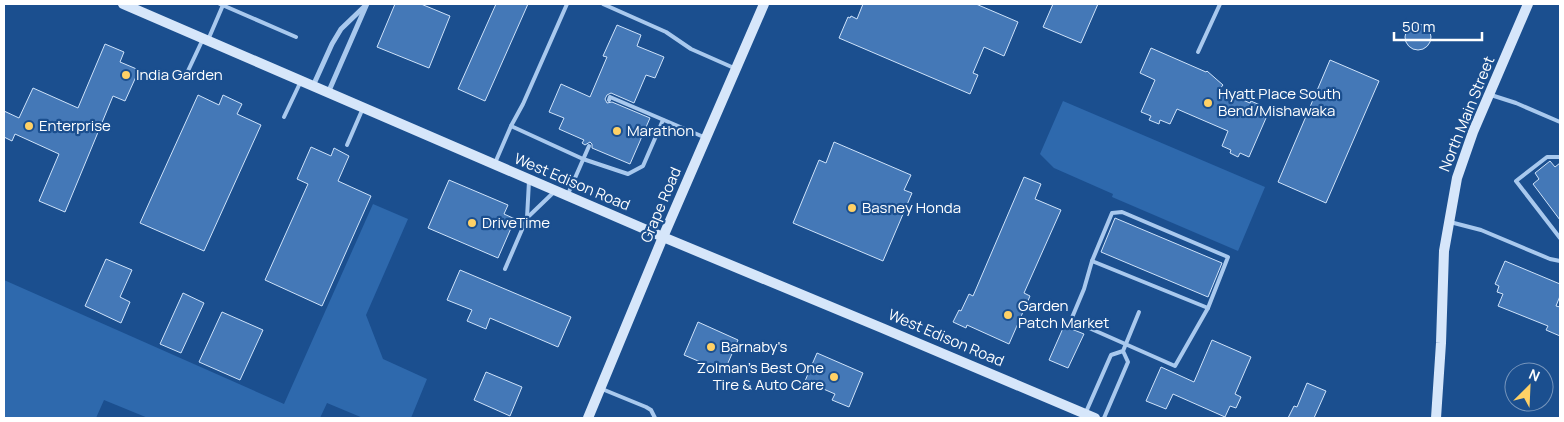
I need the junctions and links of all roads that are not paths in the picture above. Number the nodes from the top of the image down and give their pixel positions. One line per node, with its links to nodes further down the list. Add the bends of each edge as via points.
1 (122, 4): 10 (main road, West Edison Road)
2 (222, 4): 9 (lane); 10 (lane)
3 (367, 4): 15 (street, via 341,29); 16 (street)
4 (567, 4): 23 (lane)
5 (603, 4): 12 (lane, via 666,32 691,49)
6 (764, 4): 12 (main road, Grape Road)
7 (1220, 4): 11 (lane)
8 (1528, 4): 17 (main road, North Main Street)
9 (296, 37)
10 (205, 40): 13 (lane); 14 (main road, West Edison Road)
11 (1198, 52)
12 (736, 69): 24 (main road, Grape Road)
13 (187, 73)
14 (301, 81): 15 (main road, West Edison Road); 20 (lane)
15 (313, 86): 16 (main road, West Edison Road)
16 (328, 93): 19 (main road, West Edison Road)
17 (1489, 94): 22 (lane); 34 (main road, North Main Street, via 1460,169)
18 (609, 100): 21 (lane, via 610,97)
19 (364, 108): 25 (lane); 29 (main road, West Edison Road)
20 (284, 117)
21 (663, 120): 24 (lane); 28 (lane, via 643,166 628,174)
22 (1560, 122)
23 (510, 126): 28 (lane); 29 (lane)
24 (706, 138): 35 (main road, Grape Road)
25 (347, 145)
26 (589, 146): 28 (lane)
27 (1560, 157): 36 (lane, via 1547,157 1516,181)
28 (583, 159): 32 (lane)
29 (494, 164): 30 (main road, West Edison Road)
30 (528, 179): 31 (main road, West Edison Road); 33 (lane)
31 (555, 191): 32 (main road, West Edison Road); 33 (lane)
32 (567, 196): 35 (main road, West Edison Road)
33 (527, 218): 39 (lane)
34 (1448, 221): 38 (lane, via 1481,230); 49 (main road, North Main Street)
35 (663, 237): 44 (main road, Grape Road); 45 (main road, West Edison Road)
36 (1560, 238)
37 (1092, 261): 40 (lane); 40 (lane, via 1112,213 1122,212 1228,257); 42 (lane, via 1071,320)
38 (1560, 261)
39 (506, 269)
40 (1208, 308): 42 (lane, via 1175,366)
41 (1139, 312): 42 (lane)
42 (1126, 344): 43 (lane)
43 (1123, 351): 45 (lane, via 1111,355); 48 (lane, via 1128,362)
44 (600, 388): 46 (main road, Grape Road); 47 (lane, via 646,407)
45 (1090, 416)
46 (588, 418)
47 (655, 418)
48 (1104, 418)
49 (1436, 418)

